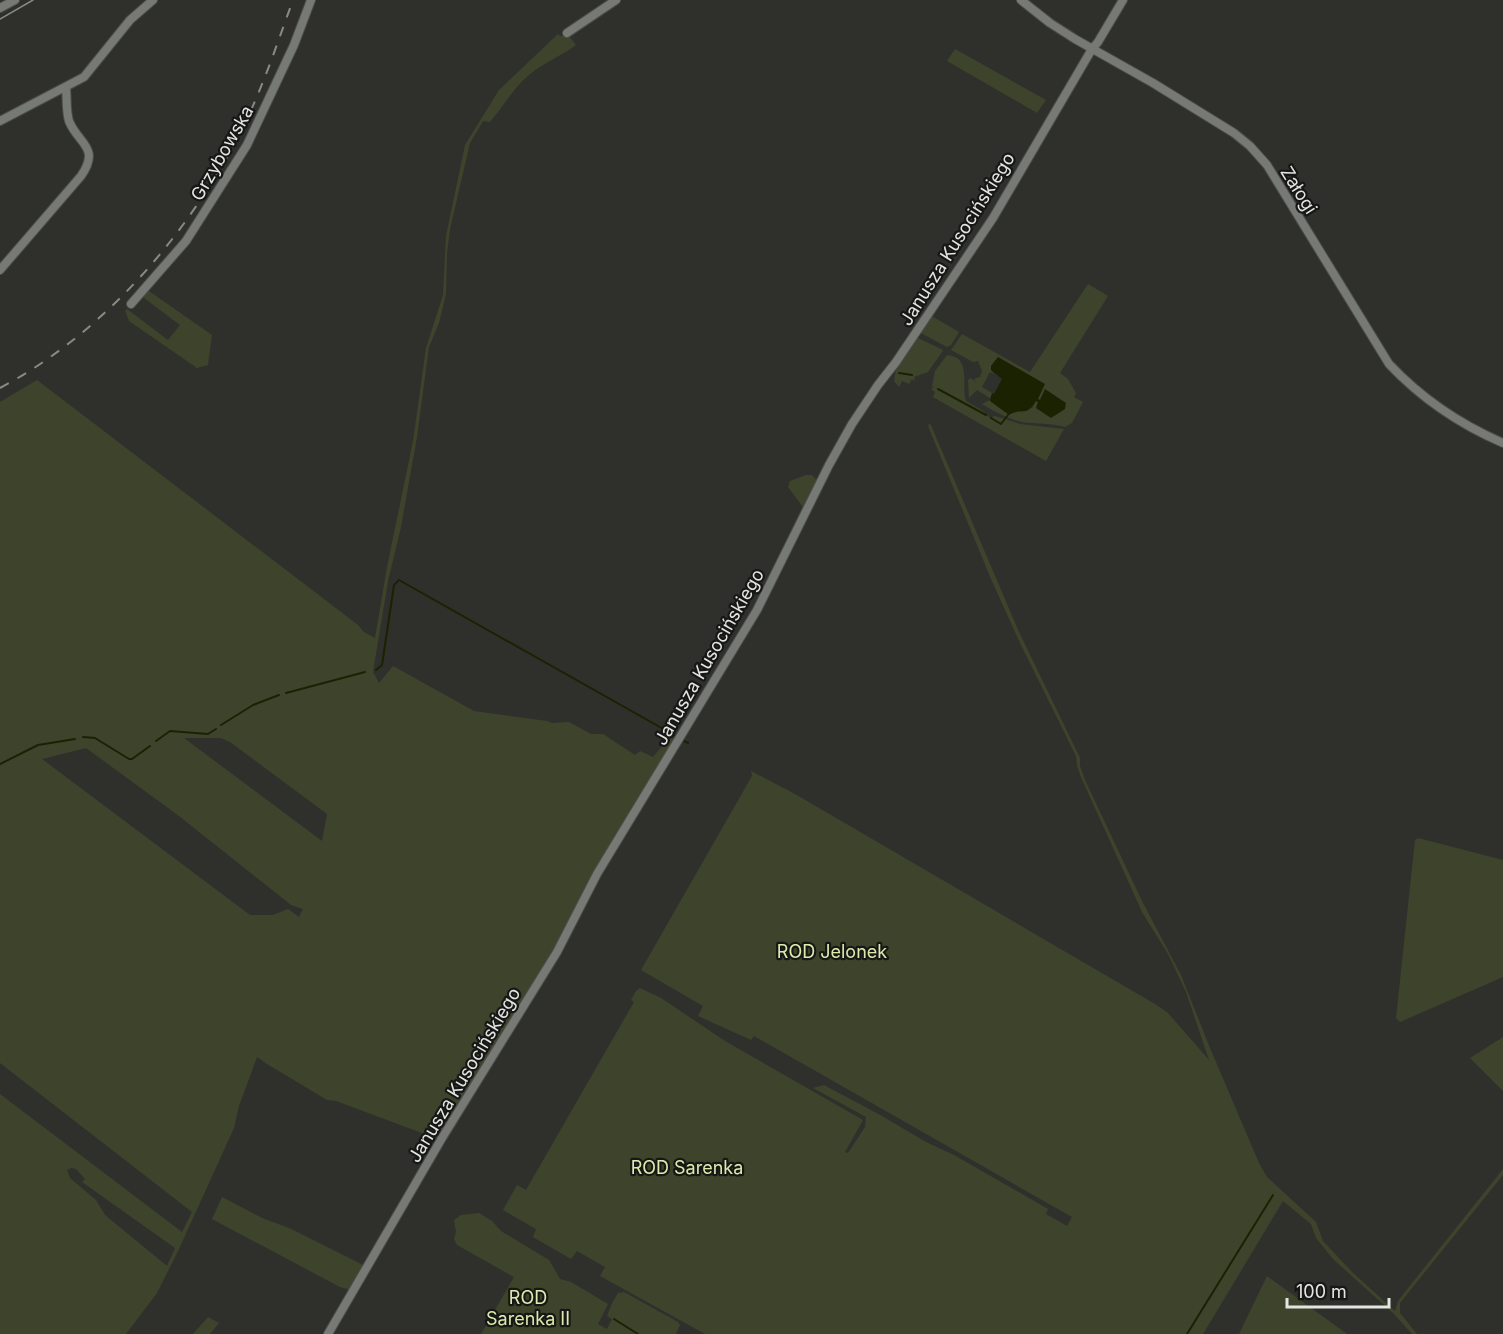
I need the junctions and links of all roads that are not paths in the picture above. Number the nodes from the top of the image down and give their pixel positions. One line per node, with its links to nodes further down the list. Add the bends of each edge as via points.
1 (15, 0): 7 (street)
2 (153, 0): 10 (street, via 130,20 84,77)
3 (311, 0): 13 (street, Grzybowska, via 247,145 186,241)
4 (616, 0): 8 (street)
5 (1021, 0): 9 (street, Załogi)
6 (1123, 0): 9 (street, Janusza Kusocińskiego)
7 (0, 8)
8 (567, 33)
9 (1092, 49): 14 (street, Załogi, via 1250,146 1267,165 1389,364 1444,412); 15 (street, Janusza Kusocińskiego, via 982,235 852,424 758,610 597,874 558,952 442,1138)
10 (66, 87): 11 (street); 12 (street, via 69,120 88,148 88,163)
11 (0, 121)
12 (0, 270)
13 (131, 304)
14 (1503, 443)
15 (328, 1334)

